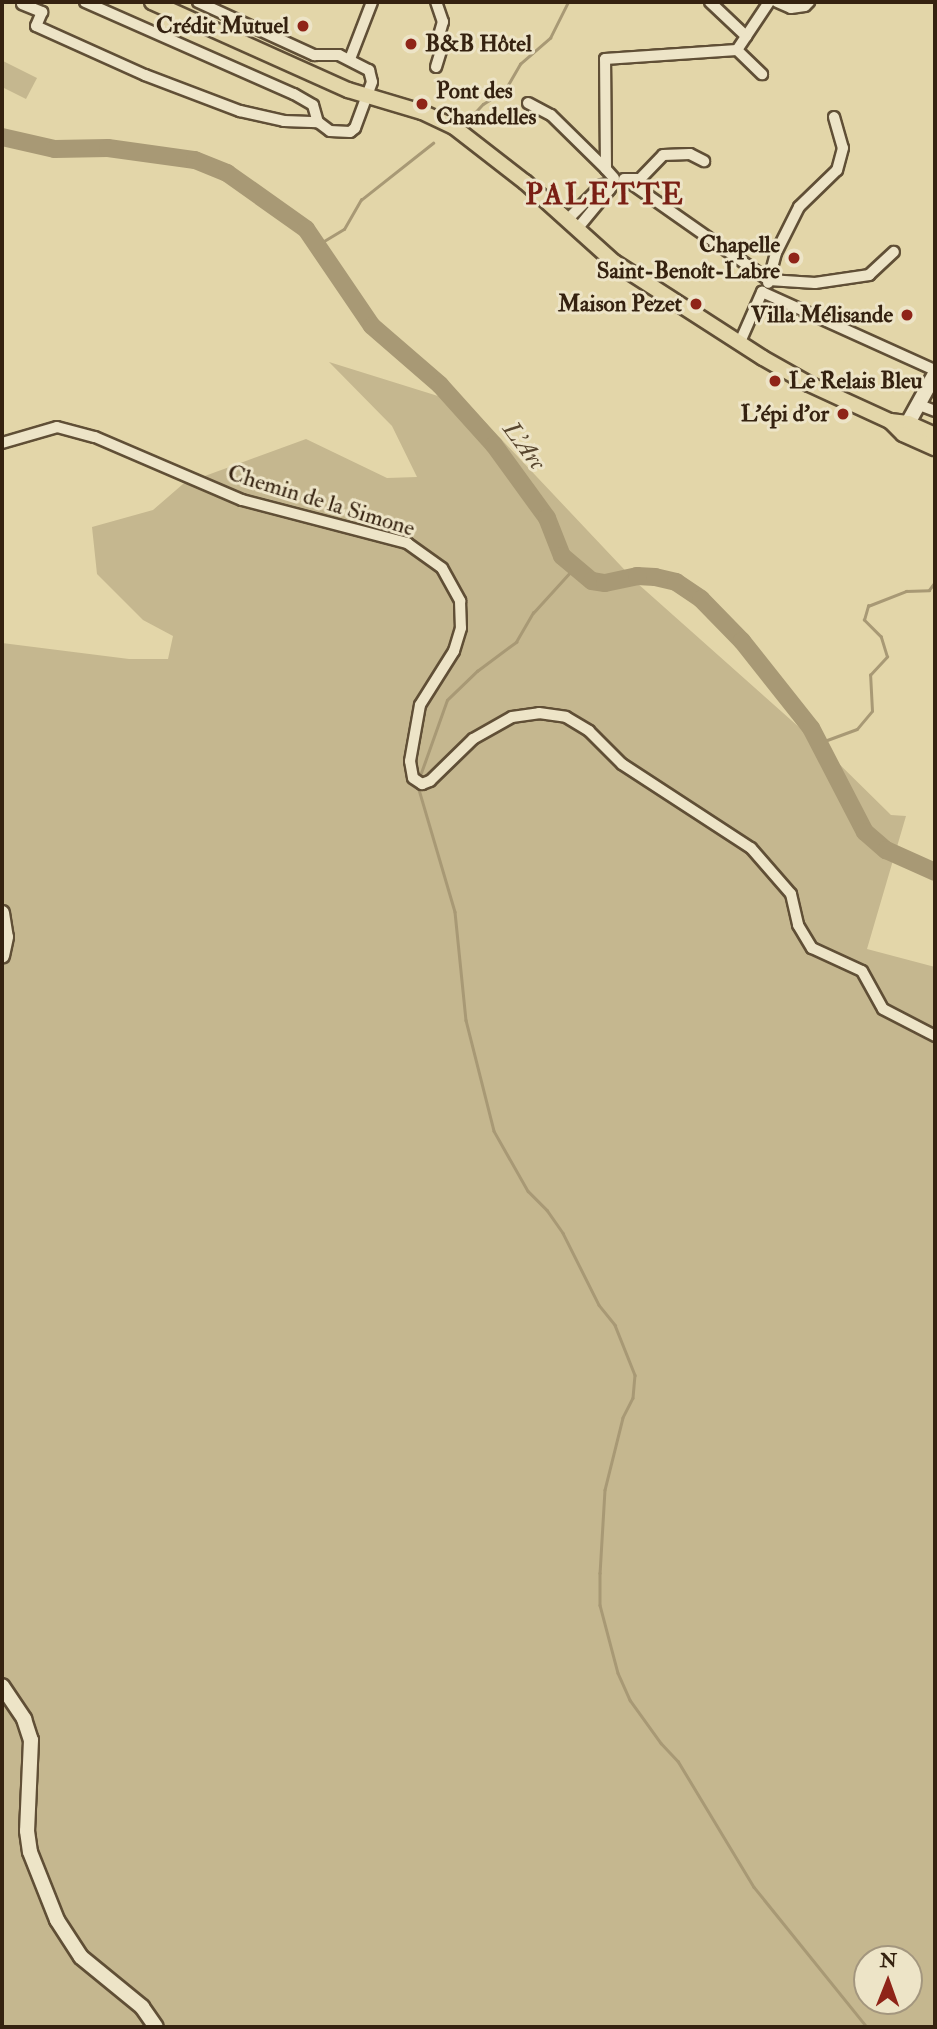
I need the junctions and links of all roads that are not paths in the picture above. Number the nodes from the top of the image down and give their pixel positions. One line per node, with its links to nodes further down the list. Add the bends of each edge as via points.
1 (85, 2): 19 (street, via 313,105)
2 (152, 2): 16 (main road)
3 (198, 2): 13 (street, via 314,55)
4 (372, 2): 13 (street)
5 (436, 2): 14 (street, via 443,22 438,39 444,41)
6 (710, 2): 11 (street)
7 (769, 2): 11 (street)
8 (777, 2): 9 (street, via 791,8)
9 (809, 2)
10 (22, 4): 19 (street, via 42,12 36,26 136,71 240,111 284,121)
11 (746, 36): 12 (street)
12 (737, 50): 15 (street); 21 (street, via 605,59)
13 (350, 59): 16 (street, via 372,75)
14 (436, 67)
15 (762, 74)
16 (367, 96): 19 (street, via 350,132 330,131); 24 (main road, via 454,127)
17 (528, 103): 21 (street, via 551,116)
18 (834, 117): 26 (street, via 843,148 837,170 799,208 776,253)
19 (318, 122)
20 (704, 161): 22 (street, via 690,154 663,155 639,179)
21 (606, 169): 23 (street)
22 (626, 180): 23 (street); 26 (street)
23 (612, 181): 24 (street, via 610,189)
24 (572, 224): 28 (main road, via 614,262)
25 (894, 252): 26 (street, via 869,275 815,283)
26 (769, 280): 27 (street)
27 (762, 292): 28 (street); 29 (street)
28 (740, 342): 32 (main road, via 809,384)
29 (935, 372): 30 (street)
30 (917, 404): 31 (street); 32 (street)
31 (935, 411)
32 (907, 431): 33 (main road); 34 (street); 36 (main road)
33 (935, 435)
34 (935, 442)
35 (2, 443): 39 (street, Chemin de la Simone, via 57,427 95,437 242,500 407,543 442,568 460,601 461,628 454,651 420,705 410,761 413,778 422,784 430,781 473,739 512,717 539,713 566,717 589,731 622,765 751,848 791,894 798,925 812,948 862,971 883,1009)
36 (935, 449)
37 (2, 913): 38 (street, via 6,937)
38 (2, 956)
39 (935, 1036)
40 (2, 1686): 41 (street, via 24,1718 31,1740 27,1832 30,1852 57,1920 81,1957 142,2007)
41 (156, 2027)

